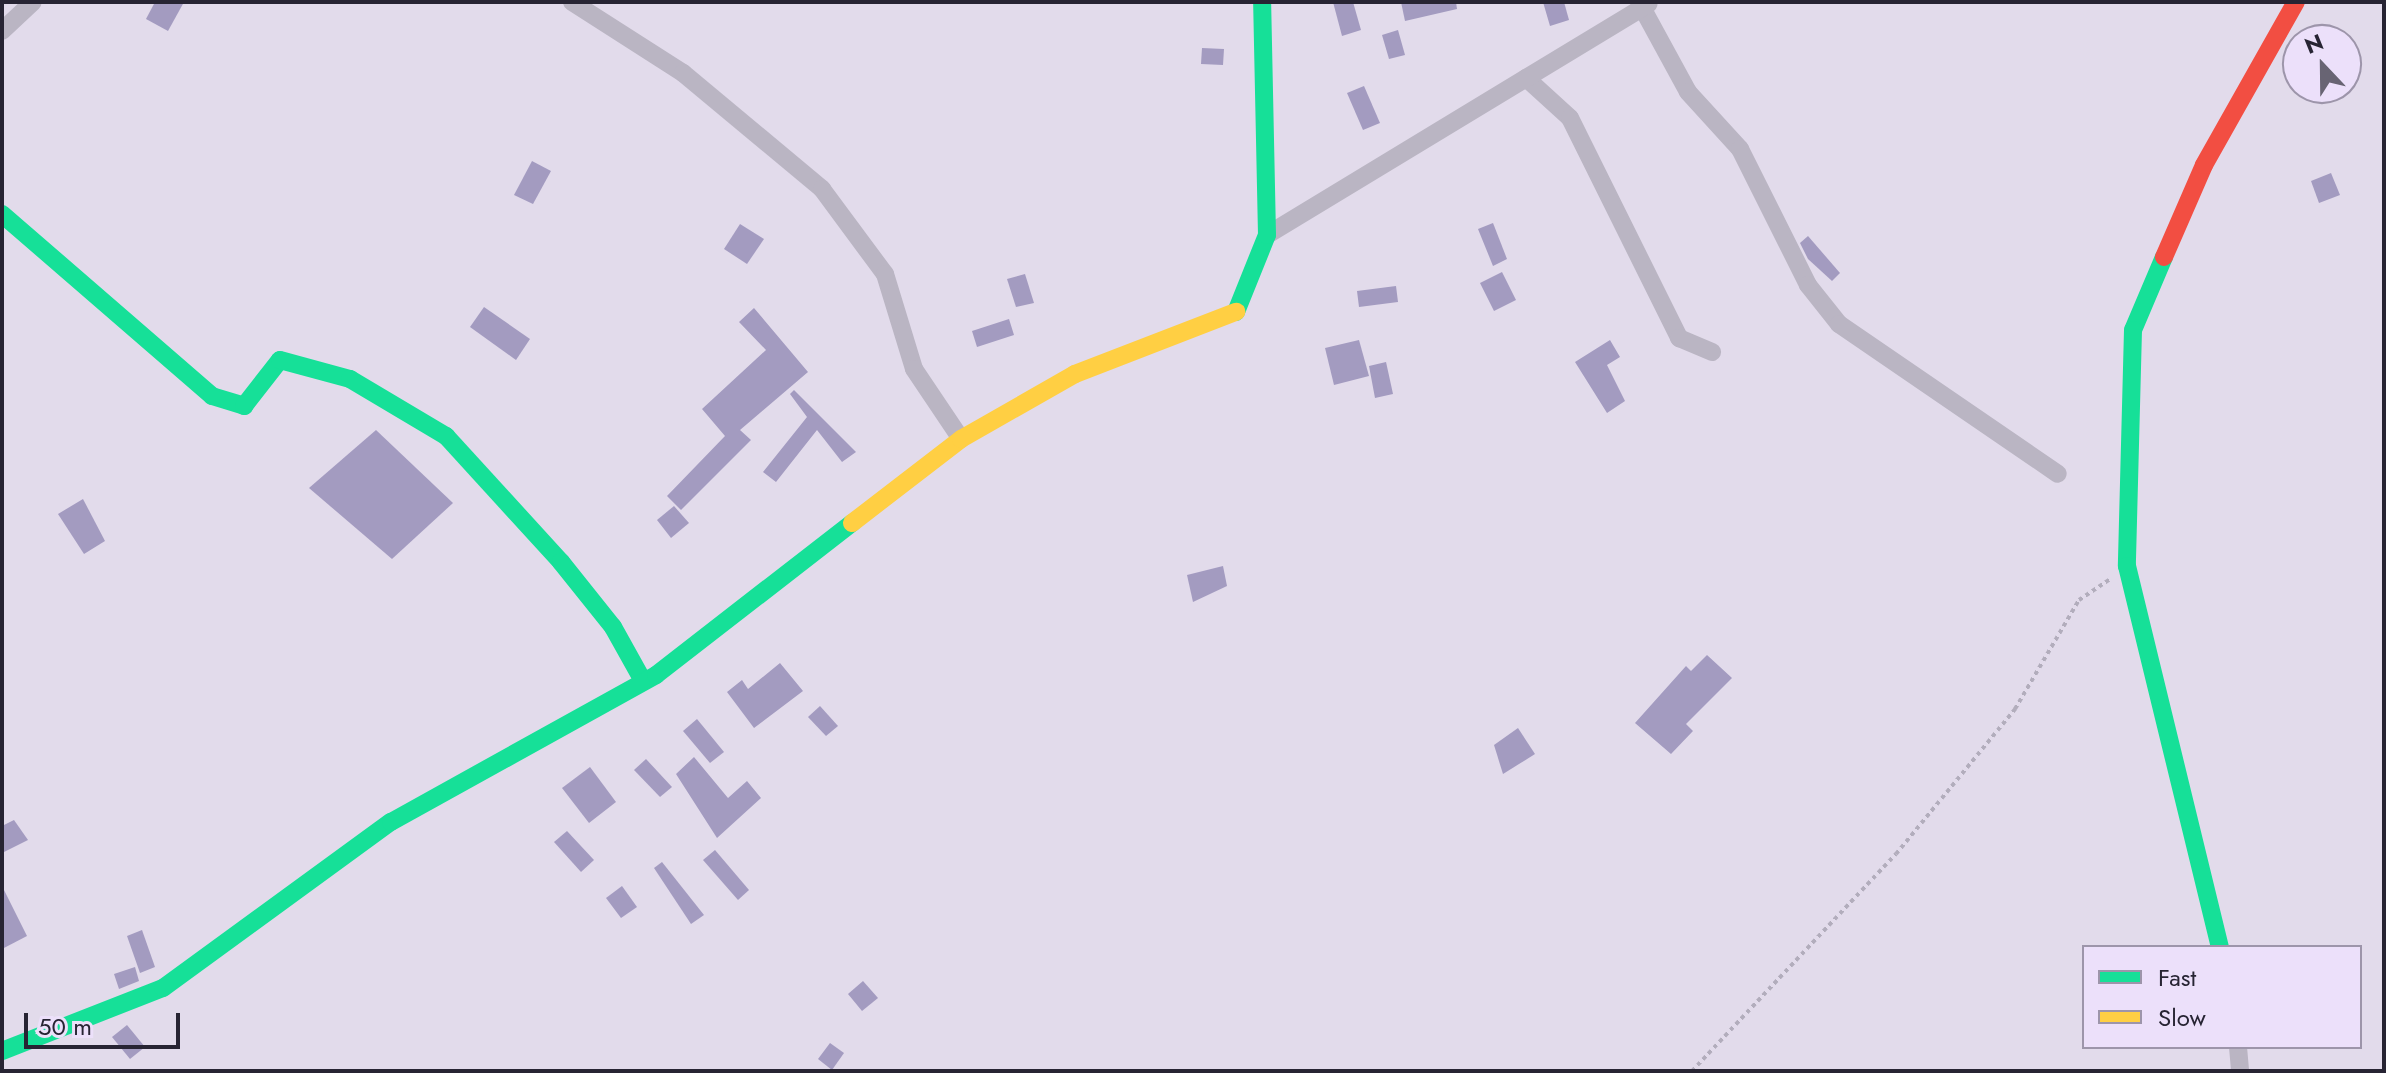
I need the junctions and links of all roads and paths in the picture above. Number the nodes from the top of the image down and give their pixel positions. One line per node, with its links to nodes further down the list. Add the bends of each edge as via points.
1 (33, 2): 6 (street)
2 (572, 2): 11 (street, via 683,73 822,189 885,274 914,369)
3 (1262, 2): 9 (street)
4 (2296, 2): 13 (street, via 2204,165 2133,330)
5 (1644, 4): 7 (street); 12 (street, via 1688,92 1740,149 1808,285 1839,324)
6 (2, 31)
7 (1526, 78): 9 (street); 10 (street, via 1570,118 1679,338)
8 (2, 214): 14 (street, via 212,396 244,406 280,360 350,379 446,436 561,562 613,627)
9 (1267, 235): 11 (street, via 1242,309 1075,374)
10 (1712, 352)
11 (961, 439): 14 (street)
12 (2058, 474)
13 (2127, 566): 15 (street); 18 (path, via 2079,600 2015,709 1896,854)
14 (642, 679): 17 (street, via 587,717 391,822 163,988)
15 (2220, 945)
16 (2238, 1049): 19 (street)
17 (2, 1051)
18 (1692, 1071)
19 (2240, 1071)

